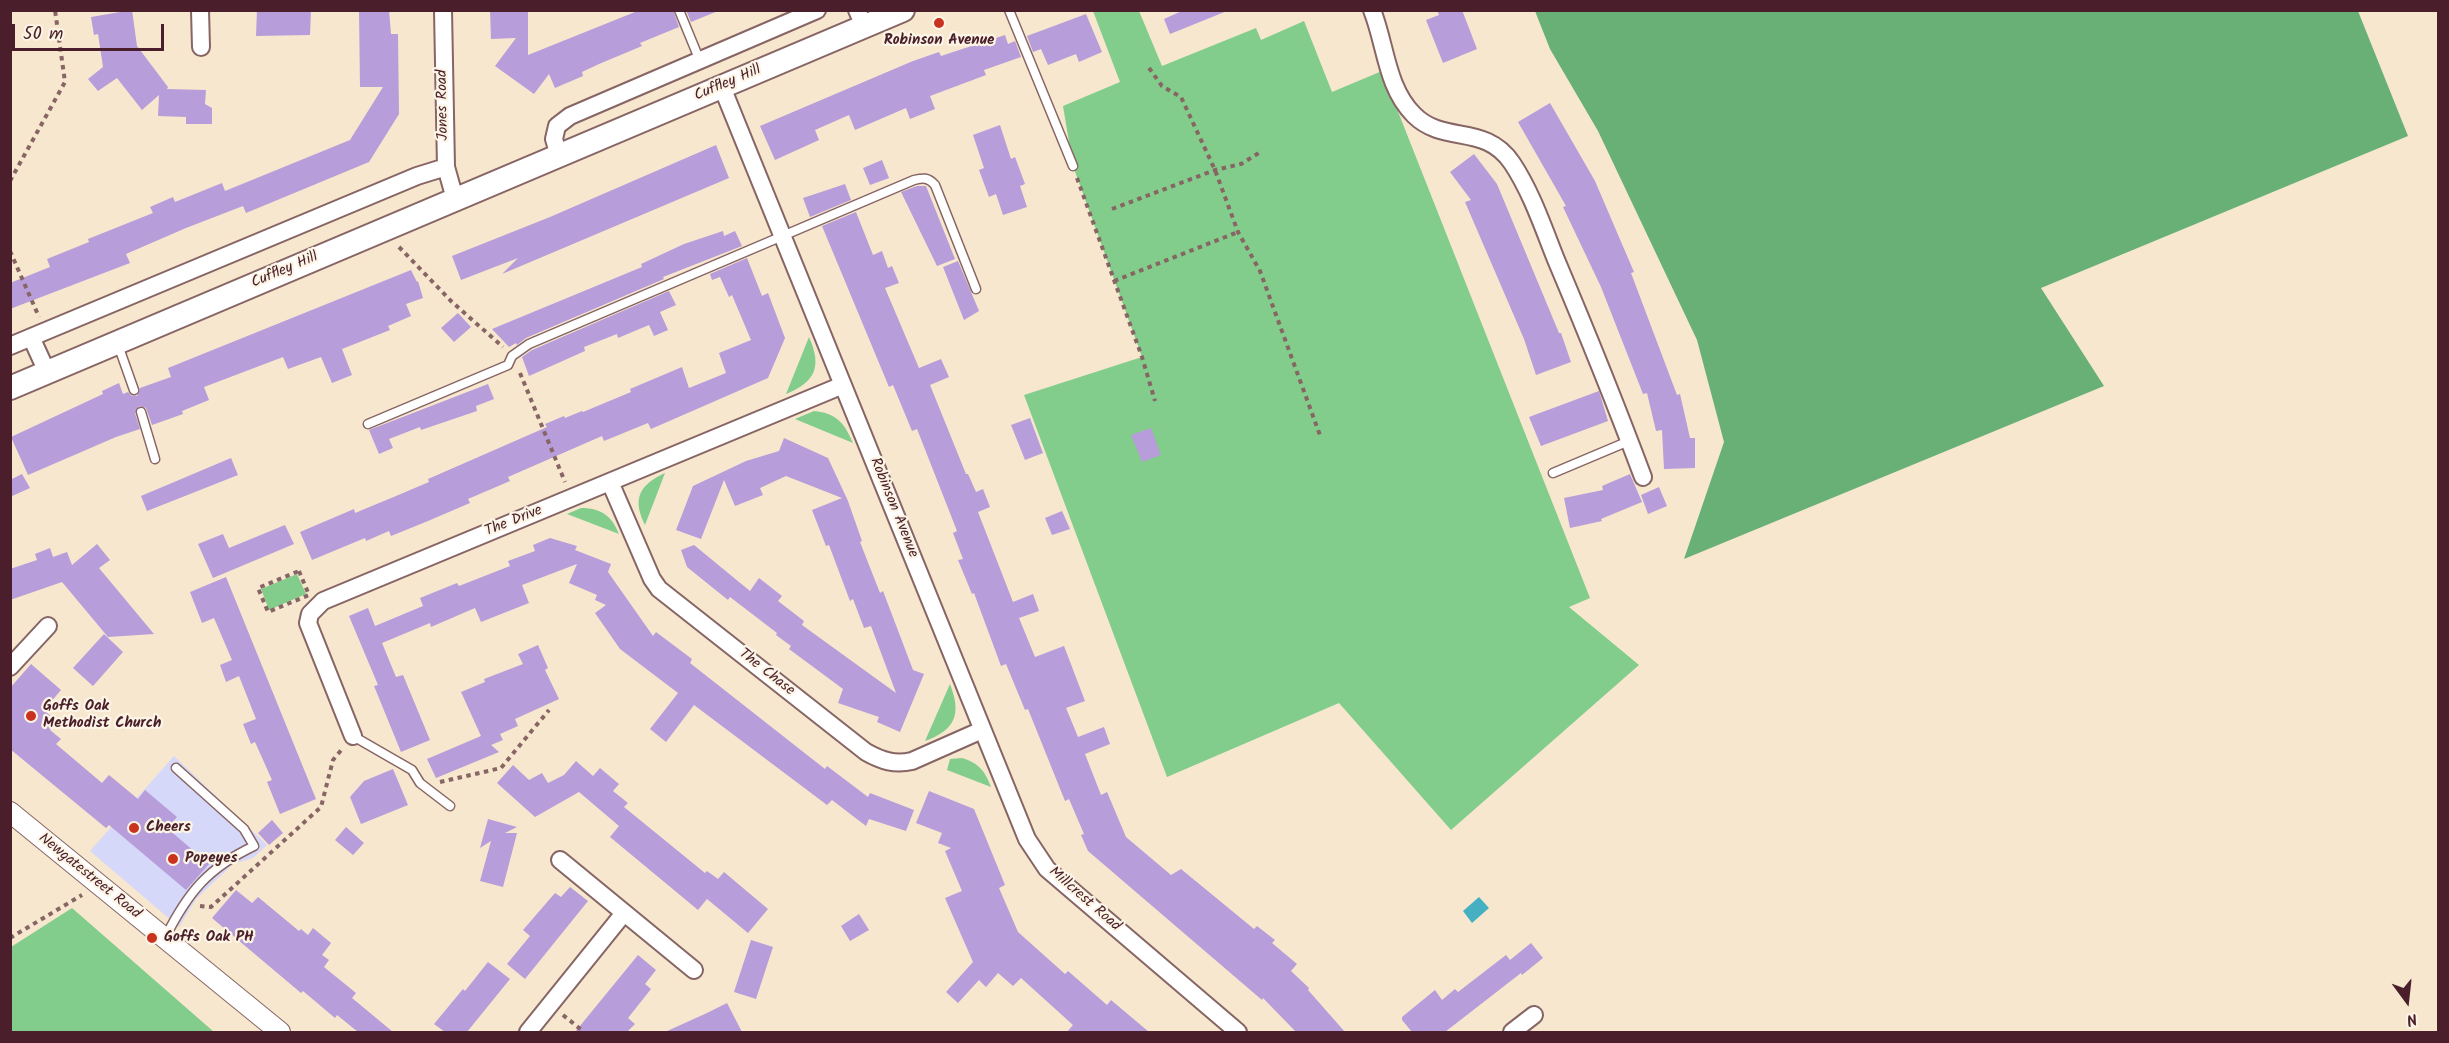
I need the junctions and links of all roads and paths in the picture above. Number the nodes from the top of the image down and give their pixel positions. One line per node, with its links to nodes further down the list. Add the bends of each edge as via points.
1 (55, 10): 19 (path, via 65,82)
2 (200, 10): 10 (street)
3 (443, 10): 17 (street, Jones Road)
4 (679, 10): 11 (lane)
5 (817, 10): 11 (street)
6 (903, 10): 9 (main road, Cuffley Hill)
7 (1009, 10): 16 (lane)
8 (1372, 10): 38 (street, via 1380,29 1385,62 1413,114 1427,126 1443,132 1487,140 1512,164 1557,260)
9 (861, 18): 13 (main road, Cuffley Hill)
10 (201, 46)
11 (700, 61): 15 (street, via 570,116 557,126 554,139)
12 (1149, 68): 18 (path, via 1162,86 1181,97)
13 (722, 87): 15 (main road, Cuffley Hill); 23 (street, Robinson Avenue)
14 (1262, 151): 18 (path, via 1241,164)
15 (559, 156): 20 (main road, Cuffley Hill)
16 (1073, 166): 25 (path)
17 (446, 168): 20 (street, Jones Road); 27 (street, via 417,176)
18 (1215, 170): 21 (path); 22 (path)
19 (10, 181)
20 (455, 199): 28 (main road, Cuffley Hill)
21 (1112, 208)
22 (1238, 232): 25 (path); 37 (path, via 1260,271)
23 (782, 236): 26 (lane, via 924,178 935,184); 31 (street, Robinson Avenue); 36 (lane, via 529,344 512,356 508,365)
24 (10, 251): 27 (path)
25 (1114, 281): 34 (path)
26 (976, 289)
27 (38, 334): 29 (street); 30 (street)
28 (117, 342): 30 (main road, Cuffley Hill); 33 (lane)
29 (10, 346)
30 (47, 372): 32 (main road, Cuffley Hill)
31 (843, 385): 42 (street, The Drive); 47 (street, Robinson Avenue)
32 (10, 388)
33 (134, 390)
34 (1155, 401)
35 (141, 412): 39 (lane)
36 (368, 424)
37 (1321, 438)
38 (1629, 441): 40 (lane); 41 (street)
39 (155, 459)
40 (1553, 473)
41 (1643, 477)
42 (610, 482): 47 (street, The Chase, via 652,579 660,589 866,752 902,764); 48 (street, The Drive, via 315,607 308,623)
43 (299, 571): 43 (path, via 309,595 268,612 258,588)
44 (48, 626): 45 (street)
45 (10, 667)
46 (549, 710): 50 (path, via 501,768 434,783)
47 (982, 730): 65 (street, Millcrest Road, via 1039,860)
48 (353, 736): 50 (lane, via 412,770); 55 (path, via 333,760 321,807 211,907)
49 (176, 768): 55 (lane, via 244,829 254,846 228,858)
50 (429, 790): 51 (lane)
51 (450, 806)
52 (10, 812): 54 (street, Newgatestreet Road)
53 (560, 860): 56 (street)
54 (98, 885): 57 (path); 58 (street, Newgatestreet Road)
55 (184, 904): 58 (lane)
56 (624, 913): 59 (street); 60 (street)
57 (10, 938)
58 (165, 938): 62 (street, Newgatestreet Road)
59 (694, 970)
60 (551, 1005): 63 (street); 64 (path)
61 (1534, 1015): 66 (street)
62 (280, 1032)
63 (528, 1032)
64 (584, 1032)
65 (1238, 1032)
66 (1512, 1032)

